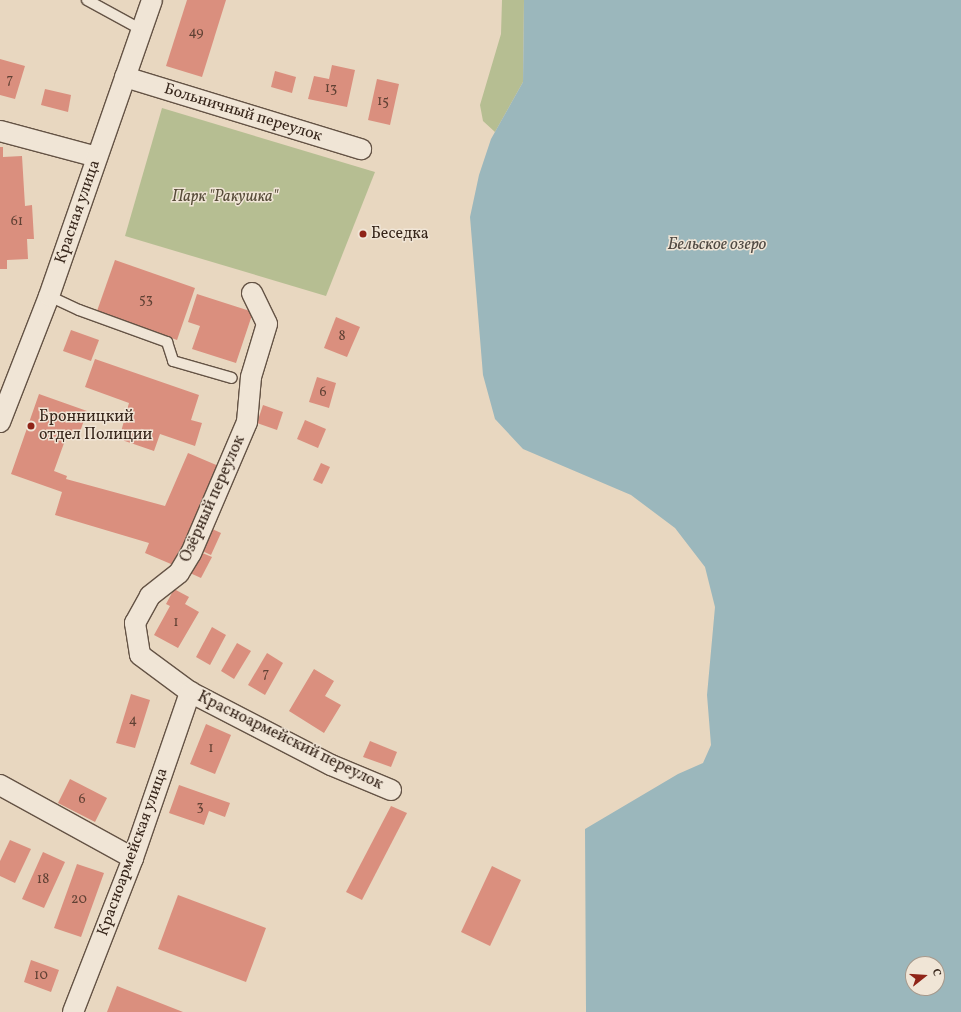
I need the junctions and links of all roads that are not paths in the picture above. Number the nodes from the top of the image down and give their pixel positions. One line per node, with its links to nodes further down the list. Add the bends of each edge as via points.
1 (87, 0): 3 (lane)
2 (152, 0): 3 (street, Красная улица)
3 (142, 30): 4 (street, Красная улица)
4 (125, 77): 6 (street, Больничный переулок); 7 (street, Красная улица)
5 (0, 131): 7 (street)
6 (360, 149)
7 (97, 157): 9 (street, Красная улица)
8 (252, 293): 12 (street, Озёрный переулок, via 268,324 251,377 247,422 191,553 179,573 150,596 135,623 140,655)
9 (50, 296): 10 (lane, via 79,310 167,342 172,361); 11 (street, Красная улица)
10 (232, 378)
11 (0, 422)
12 (190, 692): 14 (street, Красноармейский переулок, via 332,765); 15 (street, Красноармейская улица)
13 (0, 785): 15 (street)
14 (391, 790)
15 (133, 858): 16 (street, Красноармейская улица)
16 (73, 1012)

